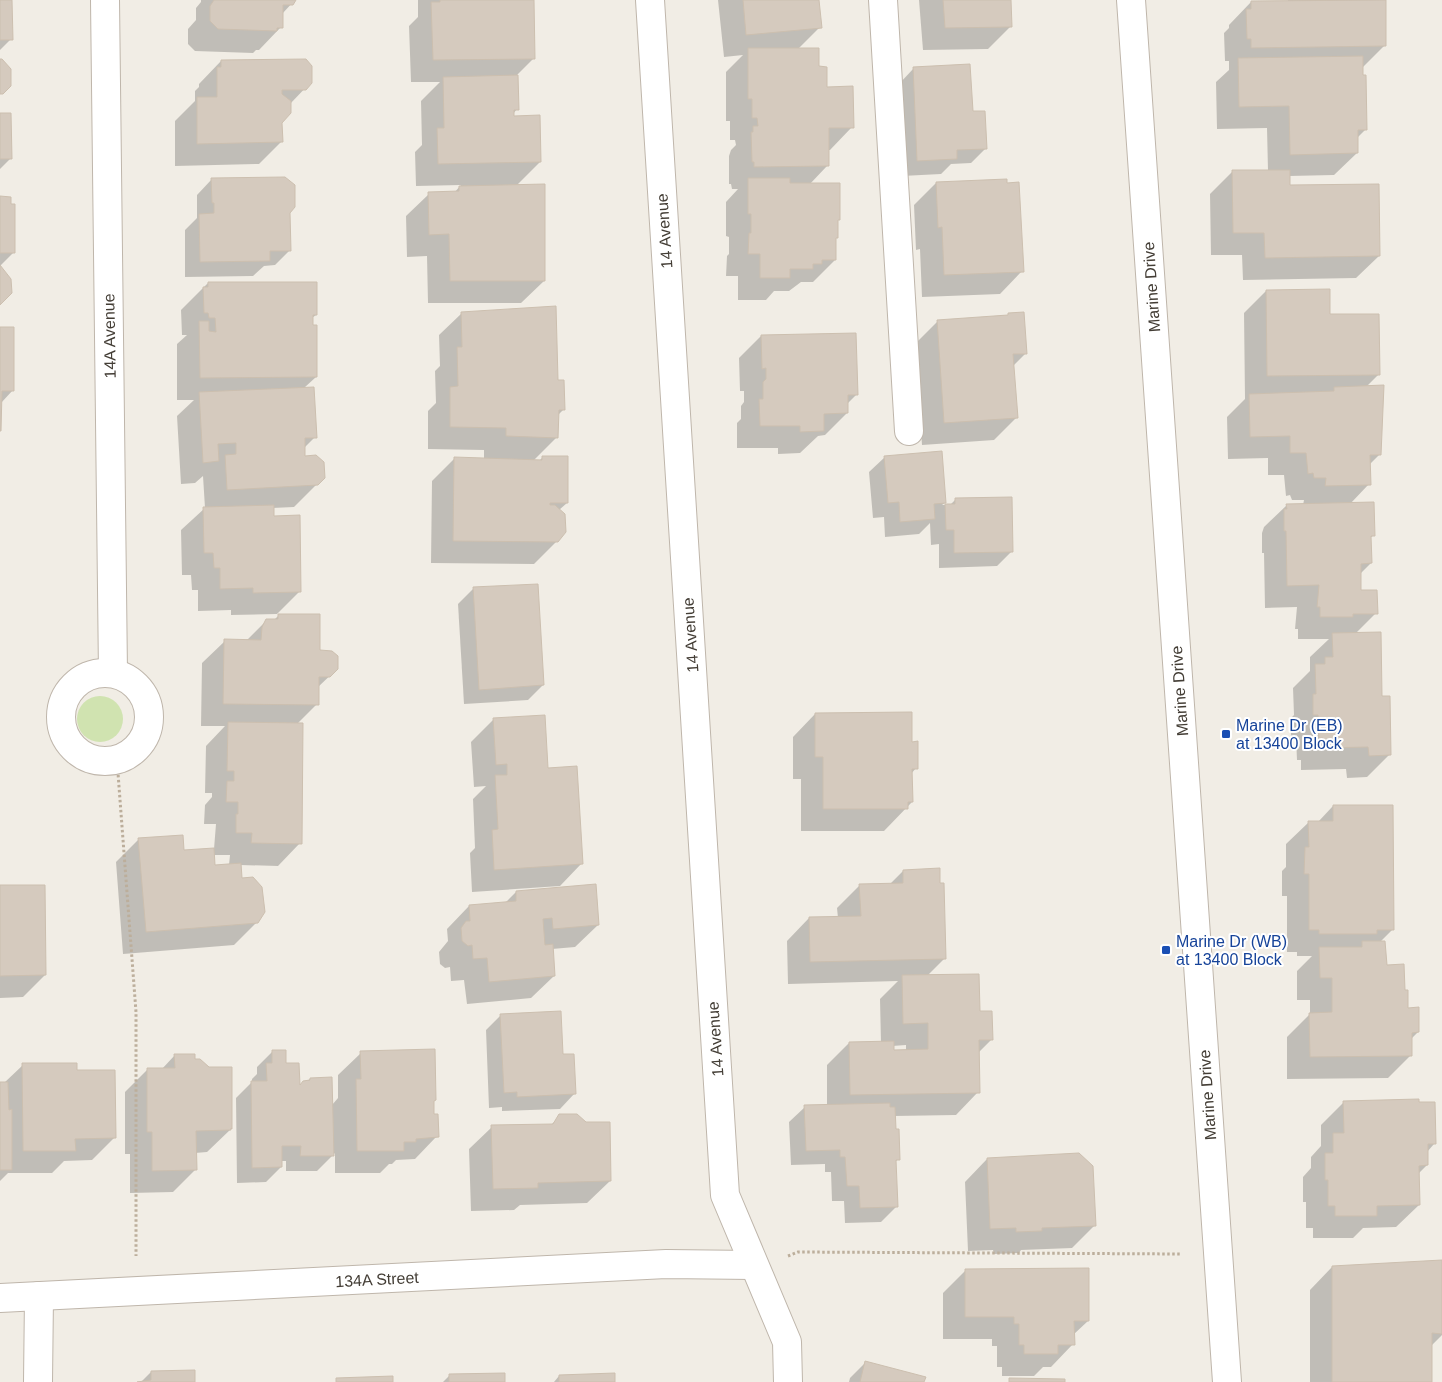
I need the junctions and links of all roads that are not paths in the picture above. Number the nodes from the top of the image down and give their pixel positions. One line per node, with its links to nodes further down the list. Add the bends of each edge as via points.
1 (105, 0): 6 (street, 14A Avenue)
2 (650, 0): 7 (street, 14 Avenue, via 725,1195)
3 (883, 0): 5 (street)
4 (1131, 0): 12 (street, Marine Drive)
5 (909, 431)
6 (113, 673): 6 (street, via 126,677 144,695 149,721 139,746 117,760 102,761 75,751 66,740 61,712 64,697 73,685 91,674)
7 (753, 1265): 8 (street, 134A Street, via 666,1264); 11 (street, 14 Avenue, via 787,1342)
8 (39, 1296): 9 (street, 134A Street); 10 (street)
9 (0, 1298)
10 (38, 1382)
11 (788, 1382)
12 (1227, 1382)

